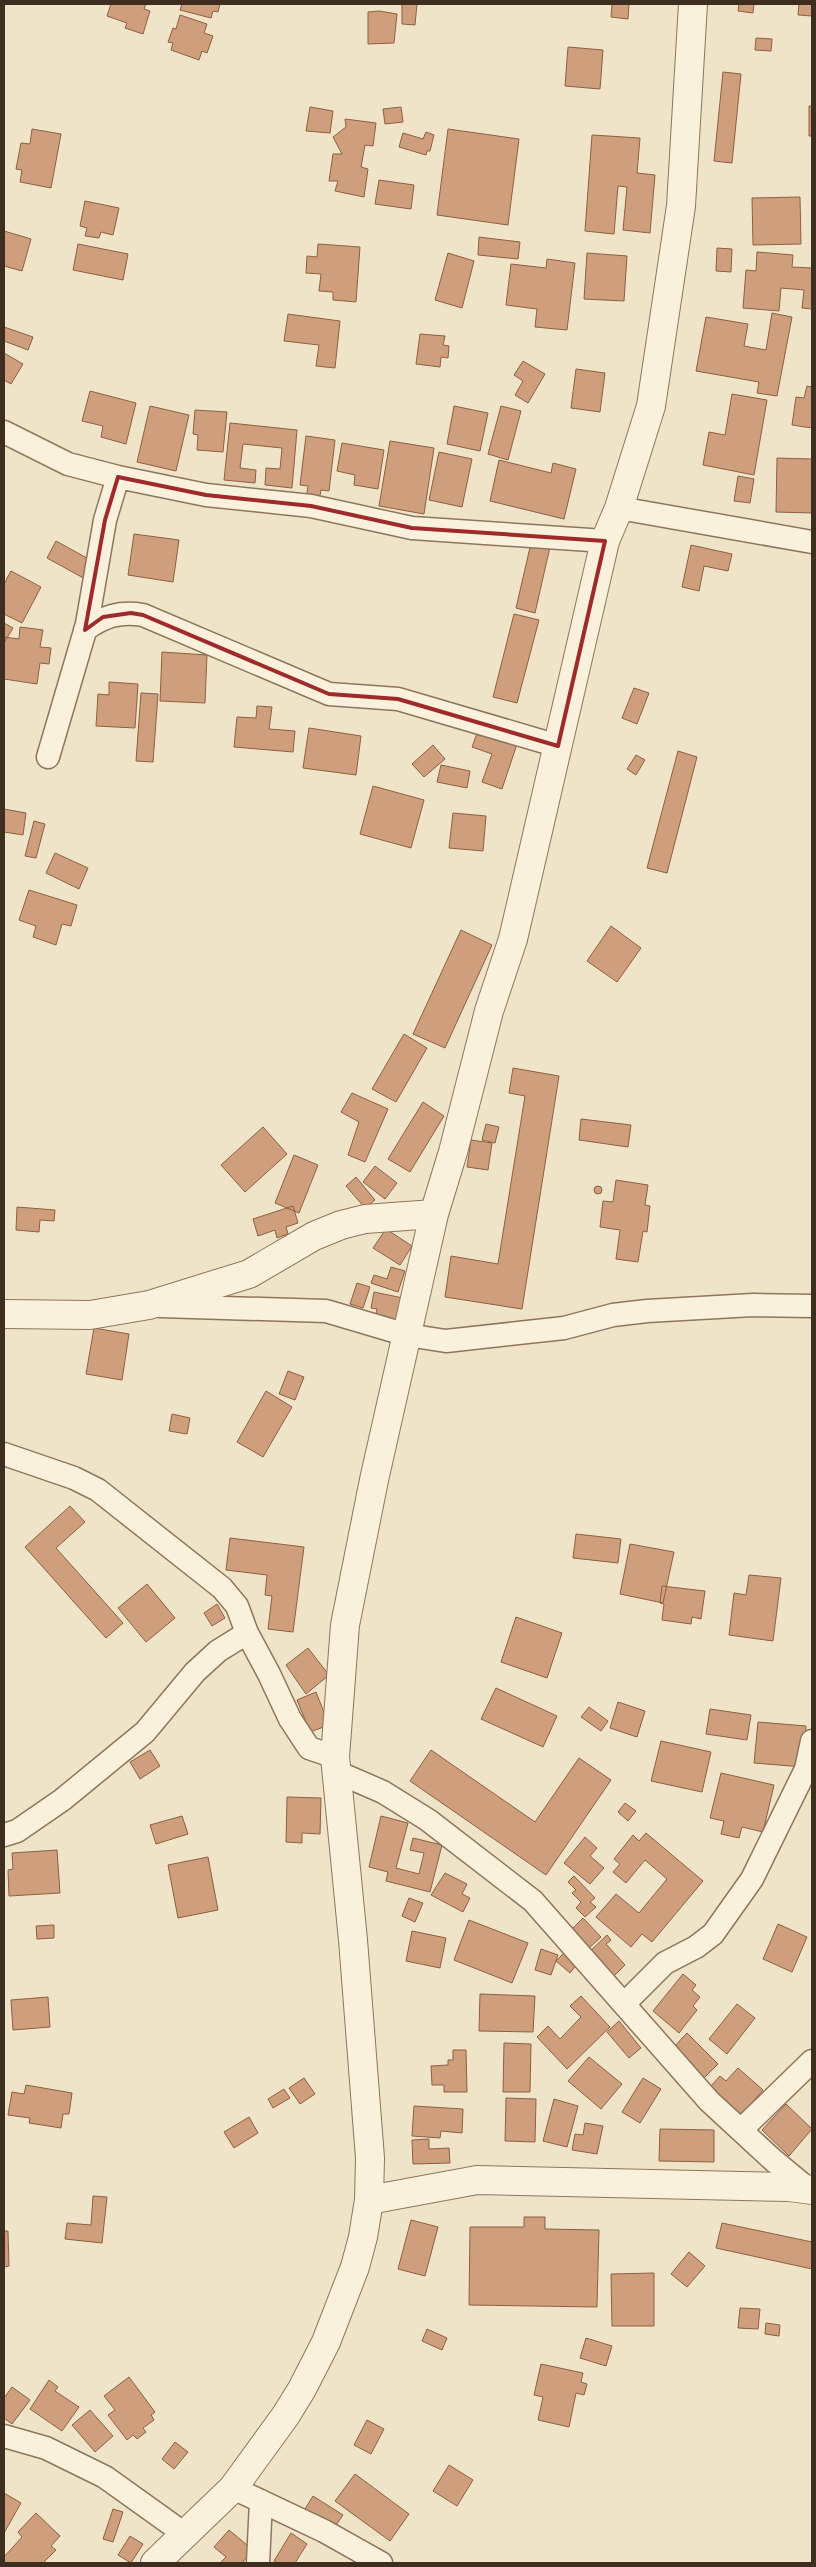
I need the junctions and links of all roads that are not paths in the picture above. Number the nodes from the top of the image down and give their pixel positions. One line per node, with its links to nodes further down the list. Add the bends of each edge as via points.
1 (693, 4): 4 (street, via 681,206 651,406)
2 (4, 432): 3 (street, via 68,464)
3 (118, 477): 5 (street, via 206,495 311,506 412,528); 7 (street, via 105,520)
4 (619, 508): 5 (street); 6 (street)
5 (605, 541): 8 (street)
6 (812, 542)
7 (85, 630): 8 (street, via 103,617 143,615 329,694 398,699); 9 (street)
8 (558, 746): 10 (street, via 513,939 489,1011)
9 (48, 758)
10 (434, 1214): 11 (street, via 374,1218 341,1225 314,1236 249,1274); 14 (street)
11 (149, 1305): 13 (street, via 90,1315); 14 (street, via 326,1311)
12 (812, 1306): 14 (street, via 647,1311 613,1315 564,1328 462,1340)
13 (4, 1314)
14 (407, 1335): 18 (street, via 345,1625)
15 (4, 1454): 16 (street, via 74,1478 98,1490 222,1588 237,1606)
16 (247, 1633): 18 (street, via 290,1719 309,1748); 19 (street, via 218,1651 196,1672 145,1732 62,1800 17,1831)
17 (812, 1741): 20 (street, via 806,1769 752,1878 713,1934 696,1948 664,1963)
18 (336, 1765): 20 (street, via 428,1820 533,1901); 24 (street, via 370,2158)
19 (4, 1835)
20 (624, 2004): 22 (street, via 709,2100)
21 (812, 2061): 22 (street)
22 (741, 2130): 23 (street)
23 (810, 2190): 24 (street, via 477,2180)
24 (369, 2200): 26 (street, via 355,2267 326,2342 286,2415)
25 (4, 2436): 28 (street, via 46,2448 106,2477)
26 (233, 2488): 27 (street); 28 (street)
27 (261, 2501): 30 (street); 31 (street)
28 (186, 2535): 29 (street)
29 (155, 2563)
30 (258, 2563)
31 (381, 2563)

